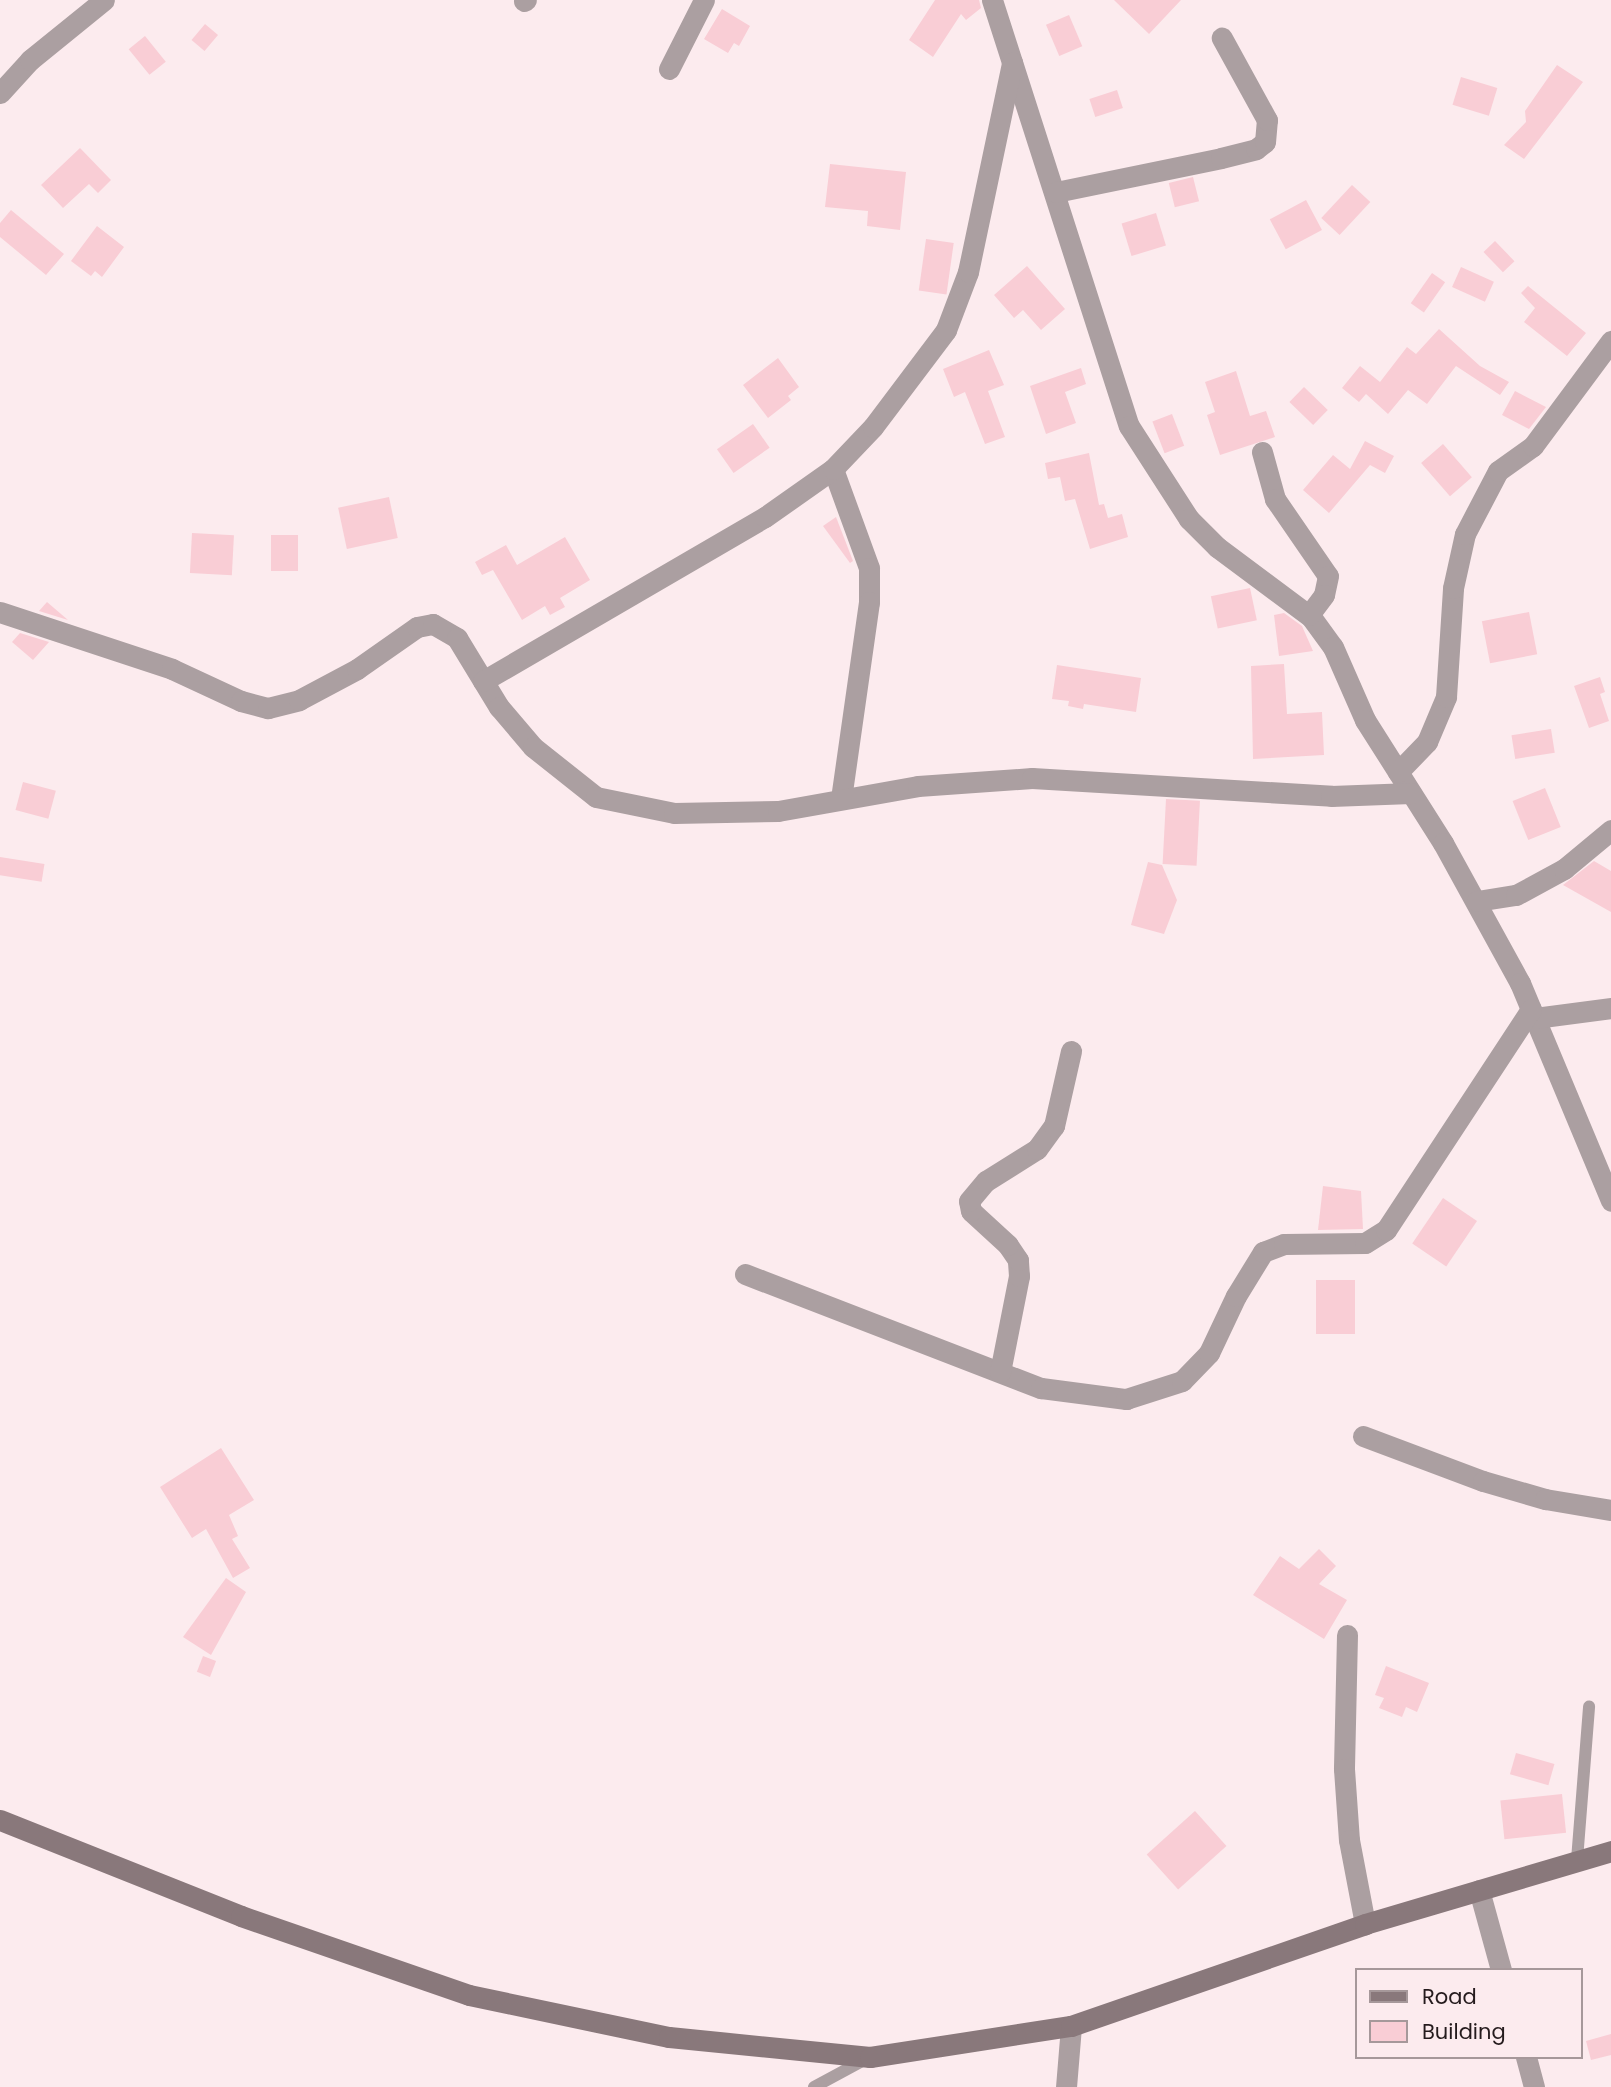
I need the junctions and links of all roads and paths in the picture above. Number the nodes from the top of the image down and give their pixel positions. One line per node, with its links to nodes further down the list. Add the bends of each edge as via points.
1 (104, 0): 7 (street, via 30,60)
2 (704, 0): 6 (street)
3 (992, 0): 5 (street)
4 (1222, 38): 8 (street, via 1267,120 1265,142 1256,149 1221,158)
5 (1012, 61): 8 (street); 11 (street, via 968,272 946,330 909,382)
6 (669, 69)
7 (0, 93)
8 (1056, 192): 13 (street, via 1129,426 1150,464 1189,519 1217,547)
9 (1611, 341): 15 (street, via 1533,446 1498,471 1465,534 1453,588 1446,697 1427,741)
10 (1262, 452): 13 (street, via 1275,499 1328,576 1324,596)
11 (833, 469): 14 (street, via 765,517); 17 (street, via 869,568 869,601)
12 (0, 612): 14 (street, via 172,669 240,701 268,708 299,700 357,669 418,627 433,624 457,638)
13 (1309, 615): 15 (street, via 1334,647 1365,720)
14 (484, 681): 17 (street, via 533,747 596,797 674,813 778,811)
15 (1398, 772): 16 (street)
16 (1411, 793): 17 (street, via 1331,796 1032,778 918,786); 19 (street)
17 (841, 799)
18 (1611, 830): 19 (street, via 1564,869 1516,895)
19 (1477, 901): 21 (street)
20 (1611, 1007): 21 (street)
21 (1533, 1013): 23 (street); 25 (street, via 1386,1230 1365,1243 1284,1244 1264,1252 1236,1296 1209,1353 1182,1381 1126,1399 1041,1388)
22 (1071, 1051): 25 (street, via 1054,1126 1037,1149 986,1181 969,1201 971,1211 1018,1260 1019,1276)
23 (1611, 1201)
24 (745, 1275): 25 (street)
25 (1000, 1372)
26 (1363, 1436): 27 (street, via 1483,1481 1545,1499)
27 (1611, 1510)
28 (1347, 1635): 34 (street, via 1344,1769 1349,1840)
29 (1589, 1706): 32 (lane)
30 (0, 1820): 37 (street, via 241,1916 469,1995 669,2037)
31 (1611, 1852): 32 (street)
32 (1577, 1860): 33 (street)
33 (1479, 1890): 34 (street); 35 (street)
34 (1365, 1924): 36 (street)
35 (1501, 1968)
36 (1071, 2026): 37 (street); 40 (street)
37 (870, 2057): 39 (lane)
38 (1527, 2059): 41 (street)
39 (814, 2087)
40 (1066, 2087)
41 (1534, 2087)

